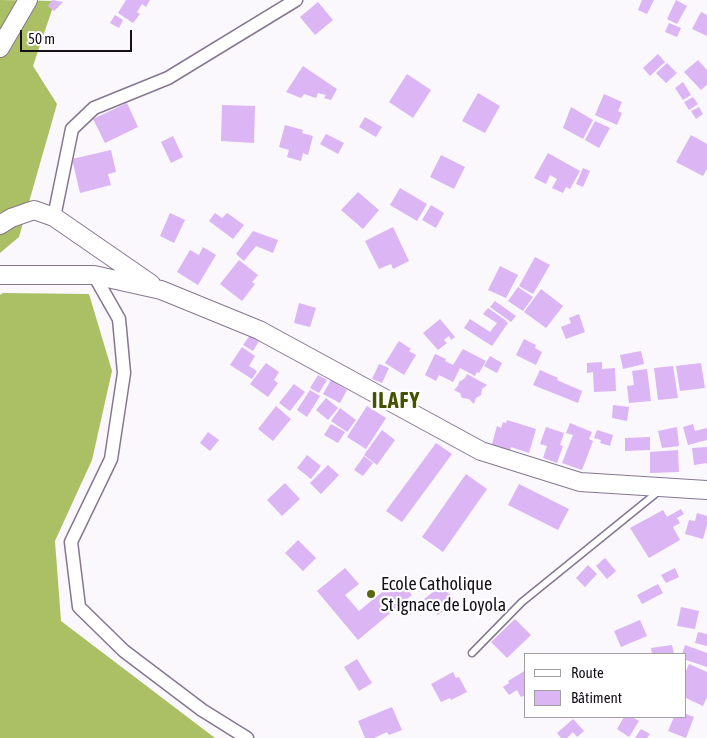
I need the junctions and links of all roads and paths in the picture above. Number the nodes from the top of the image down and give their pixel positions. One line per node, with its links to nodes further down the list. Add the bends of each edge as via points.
1 (28, 0): 3 (street)
2 (296, 0): 4 (street, via 168,78 94,108 72,129)
3 (0, 48)
4 (54, 217): 5 (street, via 34,210); 8 (street)
5 (0, 225)
6 (0, 275): 7 (street)
7 (94, 275): 8 (street); 12 (street, via 119,320 124,374 110,459 71,542 79,607 124,651 202,710)
8 (161, 290): 9 (street, via 259,330 481,451 580,482)
9 (664, 487): 10 (street); 11 (lane, via 522,602)
10 (707, 490)
11 (472, 653)
12 (247, 738)

